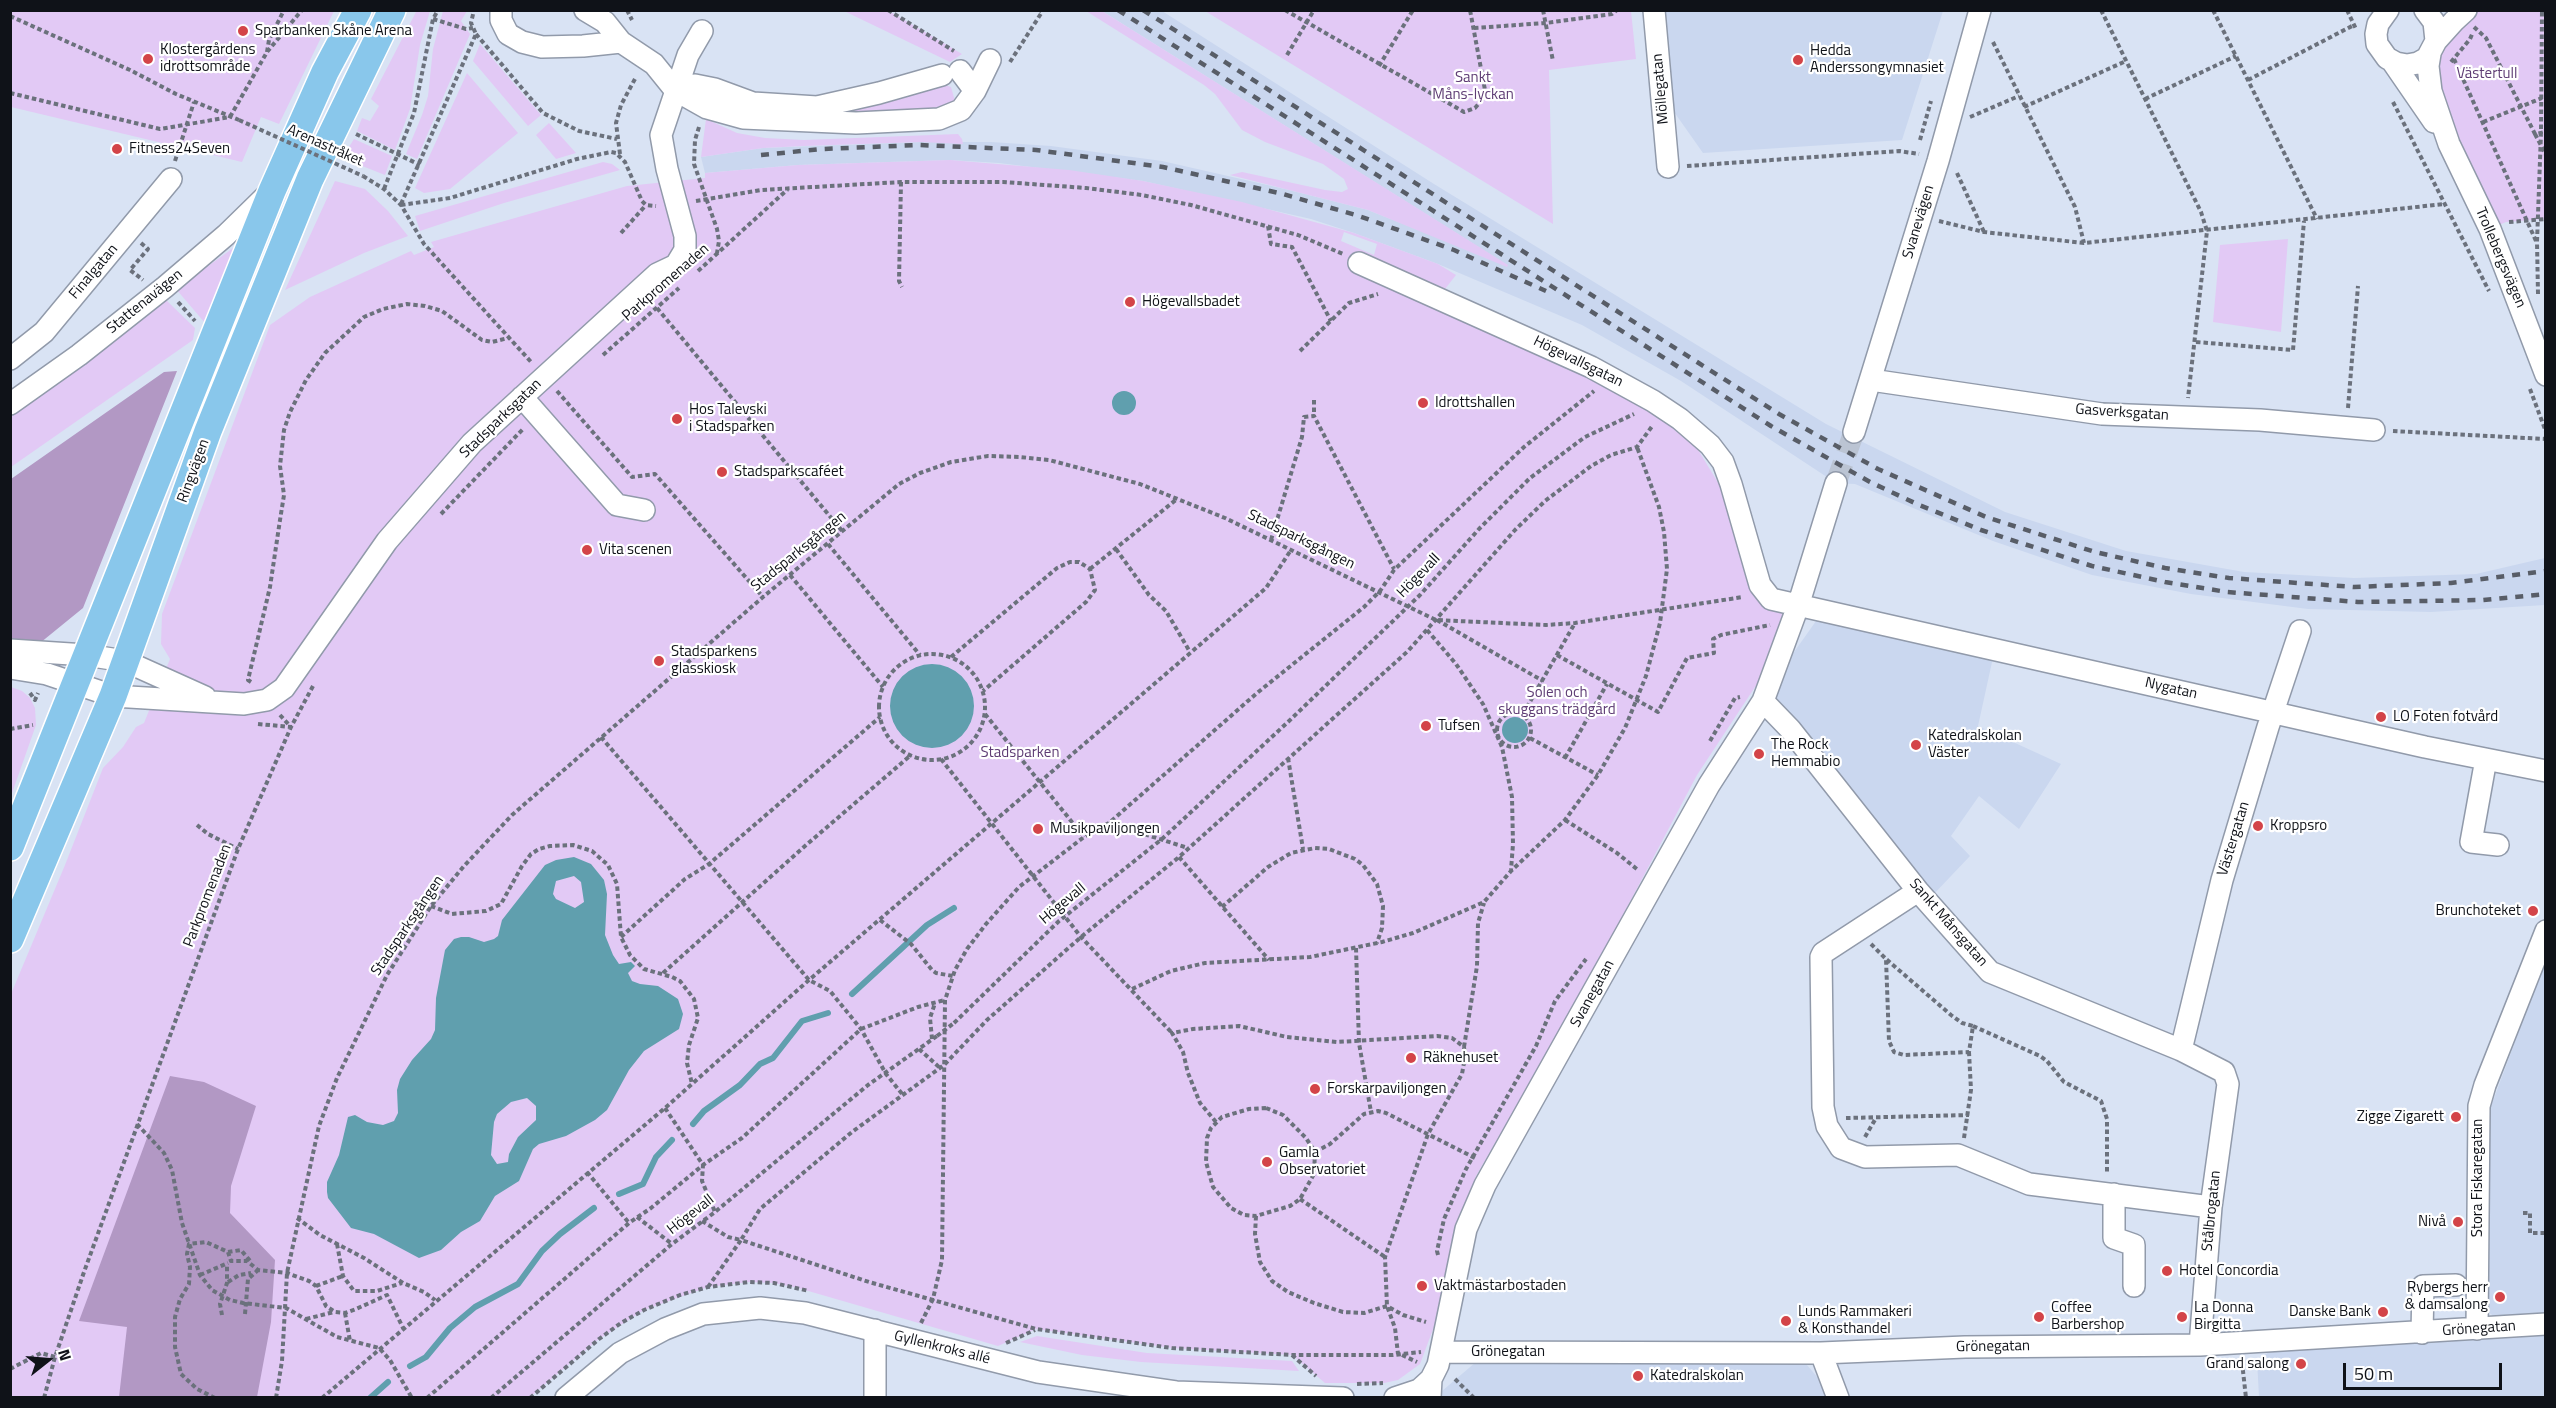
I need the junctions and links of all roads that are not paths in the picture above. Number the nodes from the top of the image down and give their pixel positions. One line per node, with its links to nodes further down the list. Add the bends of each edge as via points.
1 (358, 10): 20 (main road, Ringvägen, via 325,72)
2 (392, 10): 35 (main road, Ringvägen, via 305,190 208,431)
3 (501, 10): 11 (street, via 508,34 522,42 542,47)
4 (585, 10): 11 (street, via 606,22)
5 (1654, 10): 18 (street, Möllegatan)
6 (1980, 10): 24 (street, Svanevägen)
7 (2425, 10): 12 (street, Trollebergsvägen, via 2434,22)
8 (2380, 16): 14 (street, Trollebergsvägen, via 2376,39 2380,50)
9 (2469, 18): 12 (street, via 2454,21)
10 (702, 31): 15 (street, Stadsparksgatan)
11 (621, 42): 15 (street, via 654,64)
12 (2433, 48): 14 (street, via 2422,61 2411,65); 17 (street, Trollebergsvägen, via 2428,66 2431,91)
13 (990, 60): 16 (street)
14 (2392, 61): 17 (street, Trollebergsvägen)
15 (675, 90): 16 (street, via 707,108 742,118 856,123 939,119 961,110); 16 (street, via 695,85 753,103 818,107 886,92 953,66); 25 (street, Stadsparksgatan, via 661,135 685,250 676,265 657,274)
16 (975, 91)
17 (2449, 144): 23 (street, Trollebergsvägen, via 2490,229)
18 (1668, 167)
19 (171, 179): 22 (street, Finalgatan, via 44,332)
20 (272, 191): 26 (street, Stattenavägen, via 165,287); 34 (main road, Ringvägen)
21 (1359, 263): 31 (street, Högevallsgatan, via 1591,367 1653,401 1702,437 1723,462 1760,585 1771,599)
22 (10, 359)
23 (2544, 365)
24 (1871, 380): 27 (street, Gasverksgatan, via 2102,414); 28 (street, Svanevägen)
25 (522, 397): 30 (street, via 617,505); 40 (street, Stadsparksgatan, via 472,443 429,491 374,559 284,688 267,700)
26 (10, 404)
27 (2374, 430)
28 (1854, 432)
29 (1836, 483): 31 (street)
30 (644, 510)
31 (1798, 606): 39 (street, Svanegatan); 41 (street, Nygatan)
32 (2300, 631): 41 (street, Västergatan)
33 (10, 650): 34 (street)
34 (86, 655): 35 (street); 37 (main road, Ringvägen)
35 (125, 661): 38 (main road, Ringvägen); 40 (street)
36 (10, 668): 37 (street)
37 (75, 683): 38 (street); 45 (main road, Ringvägen)
38 (113, 696): 40 (street); 48 (main road, Ringvägen)
39 (1763, 701): 46 (street, Sankt Månsgatan, via 1790,729); 60 (street, Svanegatan, via 1709,785 1485,1185 1466,1229 1445,1325)
40 (219, 703)
41 (2273, 712): 42 (street, Nygatan); 49 (street, Västergatan, via 2222,880)
42 (2486, 759): 43 (street, Nygatan); 44 (street, via 2471,842)
43 (2546, 771)
44 (2498, 845)
45 (10, 847)
46 (1918, 891): 49 (street, Sankt Månsgatan, via 1990,972); 51 (street, via 1822,953 1823,1107 1833,1137 1841,1148 1860,1156 1962,1156 2029,1184)
47 (2546, 931): 56 (street, Stora Fiskaregatan, via 2479,1106)
48 (10, 939)
49 (2181, 1050): 50 (street, Sankt Månsgatan)
50 (2228, 1077): 52 (street, Stålbrogatan)
51 (2111, 1193): 52 (street); 54 (street, via 2114,1238 2134,1245)
52 (2211, 1207): 59 (street, Stålbrogatan)
53 (2456, 1285): 58 (street, via 2423,1286)
54 (2134, 1286)
55 (2546, 1324): 56 (street, Grönegatan)
56 (2477, 1329): 58 (street, Grönegatan)
57 (875, 1330): 64 (street, Gyllenkroks allé, via 1038,1372 1176,1392); 65 (street, Gyllenkroks allé, via 805,1313 760,1308 703,1314 620,1353); 66 (street)
58 (2422, 1333): 59 (street, Grönegatan)
59 (2200, 1345): 61 (street, Grönegatan)
60 (1434, 1352): 61 (street, Grönegatan); 62 (street, Svanegatan)
61 (1821, 1353): 67 (street)
62 (1425, 1382): 63 (street, via 1419,1390)
63 (1393, 1390)
64 (1345, 1391)
65 (567, 1398)
66 (875, 1398)
67 (1838, 1398)

